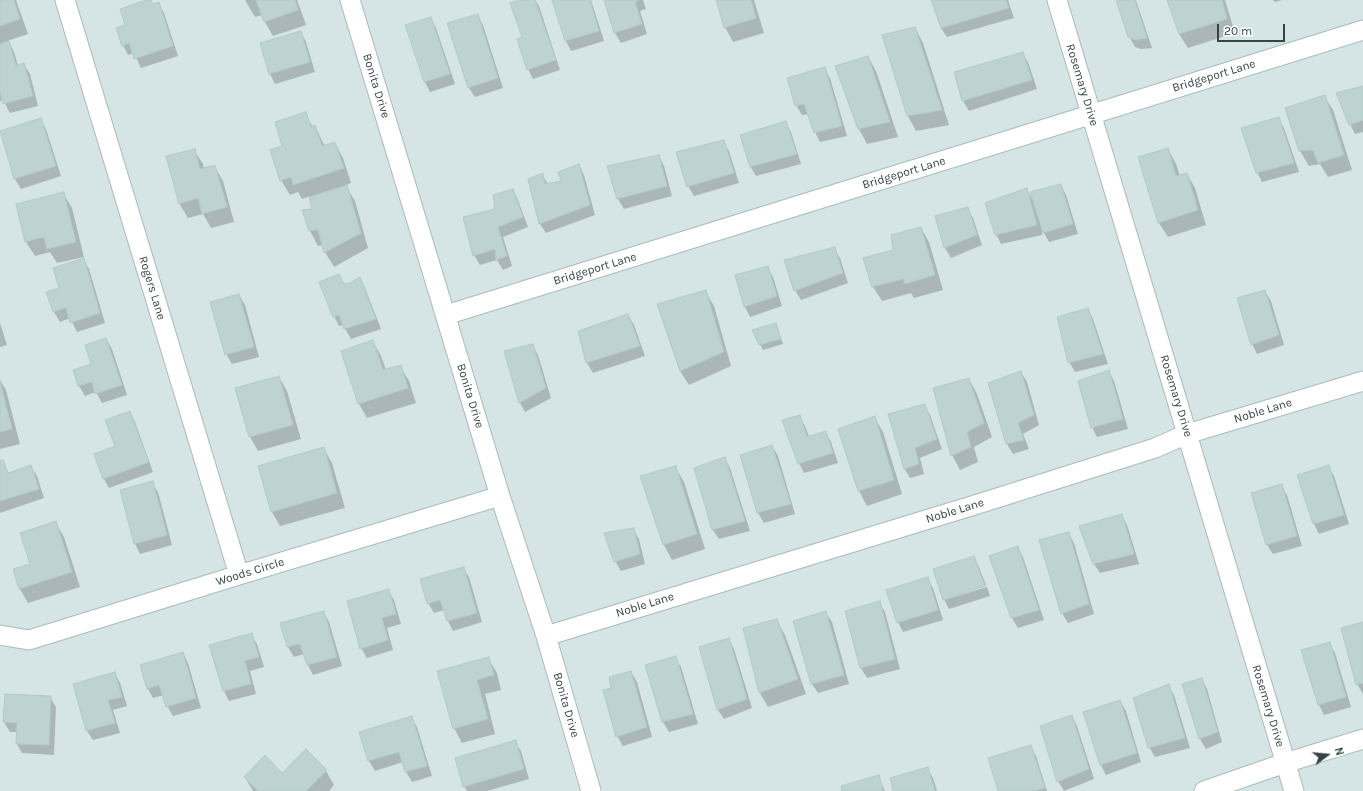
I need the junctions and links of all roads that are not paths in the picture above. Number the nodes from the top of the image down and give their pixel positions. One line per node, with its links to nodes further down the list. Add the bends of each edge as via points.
1 (65, 0): 10 (street, Rogers Lane)
2 (350, 0): 6 (street, Bonita Drive)
3 (1057, 0): 5 (street, Rosemary Drive)
4 (1363, 30): 5 (street, Bridgeport Lane)
5 (1091, 114): 6 (street, Bridgeport Lane); 8 (street, Rosemary Drive)
6 (446, 315): 9 (street, Bonita Drive)
7 (1363, 381): 8 (street, Noble Lane)
8 (1187, 434): 12 (street, Noble Lane, via 1155,448 971,506); 14 (street, Rosemary Drive)
9 (500, 496): 10 (street, Woods Circle); 12 (street, Bonita Drive)
10 (239, 575): 11 (street, Woods Circle, via 29,640)
11 (0, 635)
12 (546, 636): 15 (street, Bonita Drive)
13 (1363, 739): 14 (street)
14 (1285, 763): 16 (street); 17 (street, Rosemary Drive)
15 (590, 791)
16 (1204, 791)
17 (1294, 791)

